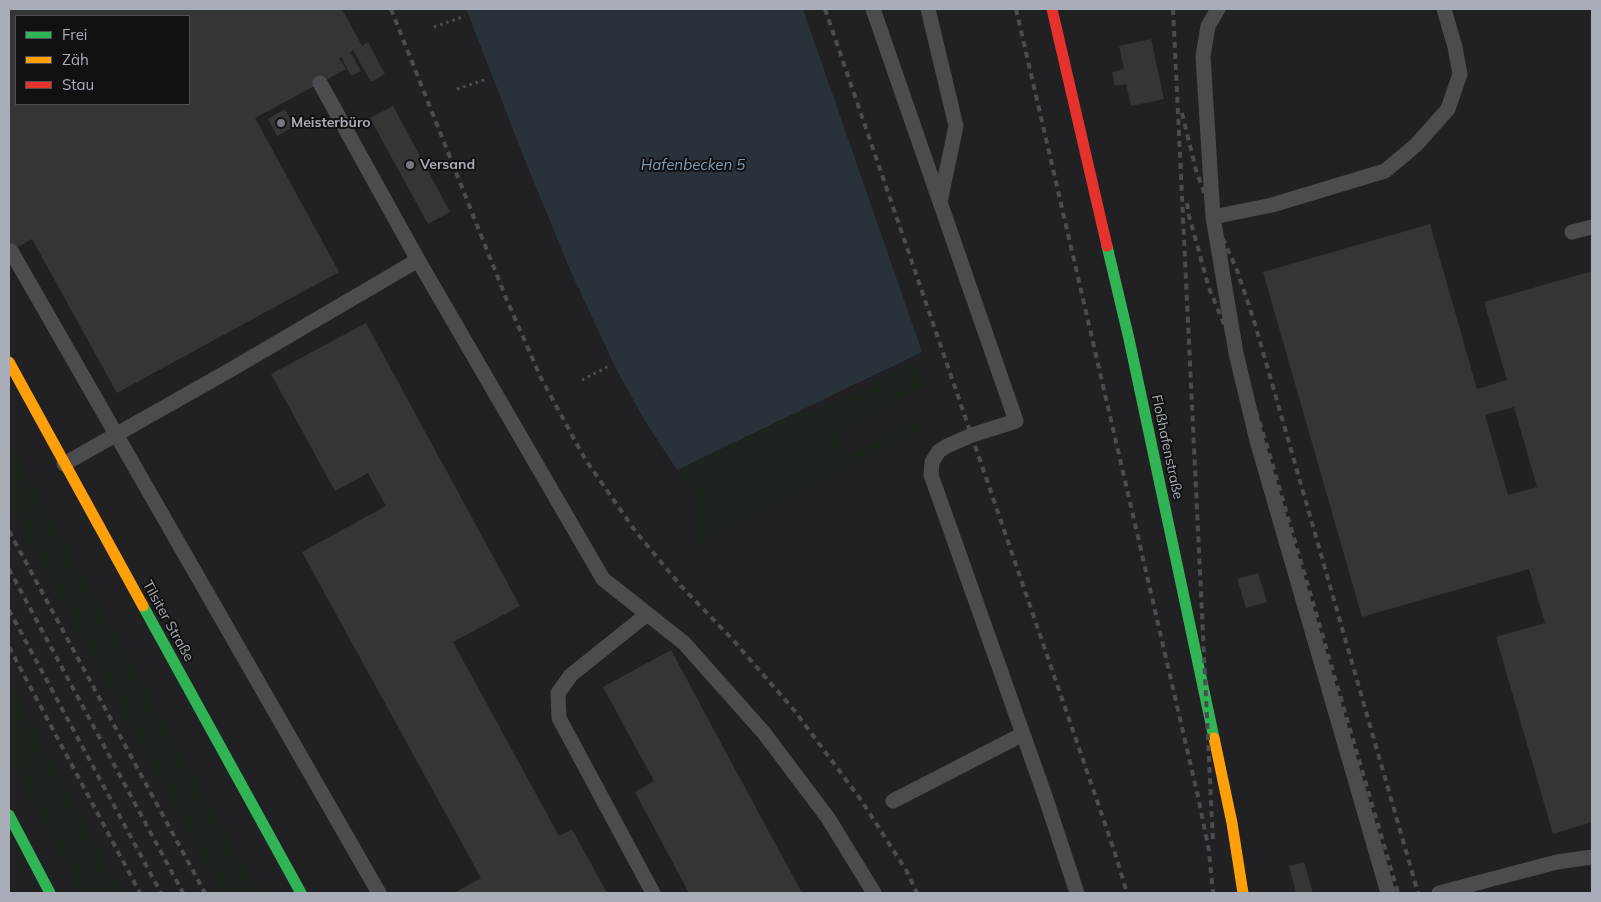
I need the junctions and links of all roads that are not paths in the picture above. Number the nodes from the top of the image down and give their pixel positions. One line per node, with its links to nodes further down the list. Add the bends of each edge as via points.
1 (873, 9): 7 (lane)
2 (928, 9): 7 (lane, via 956,126)
3 (1052, 9): 27 (street, Floßhafenstraße, via 1129,339 1232,823)
4 (1218, 9): 8 (lane, via 1208,26 1203,56)
5 (1444, 9): 8 (lane, via 1456,47 1460,74 1448,110 1416,145 1385,171 1272,205)
6 (320, 83): 12 (lane)
7 (940, 202): 17 (lane, via 1016,421 946,446 932,462 931,475)
8 (1213, 217): 28 (lane, via 1236,353 1257,441)
9 (1592, 227): 10 (lane)
10 (1572, 232)
11 (11, 251): 14 (lane)
12 (418, 260): 14 (lane); 16 (lane, via 603,579)
13 (9, 362): 15 (street, Tilsiter Straße)
14 (115, 434): 15 (lane); 23 (lane)
15 (64, 464): 22 (street, Tilsiter Straße)
16 (646, 615): 24 (lane, via 571,675 558,693 560,718); 25 (lane, via 684,643 764,733 828,818)
17 (1023, 734): 18 (lane); 26 (lane)
18 (892, 801)
19 (9, 815): 21 (street)
20 (1592, 857): 29 (lane, via 1557,862)
21 (50, 893)
22 (301, 893)
23 (379, 893)
24 (653, 893)
25 (874, 893)
26 (1077, 893)
27 (1243, 893)
28 (1388, 893)
29 (1438, 893)

